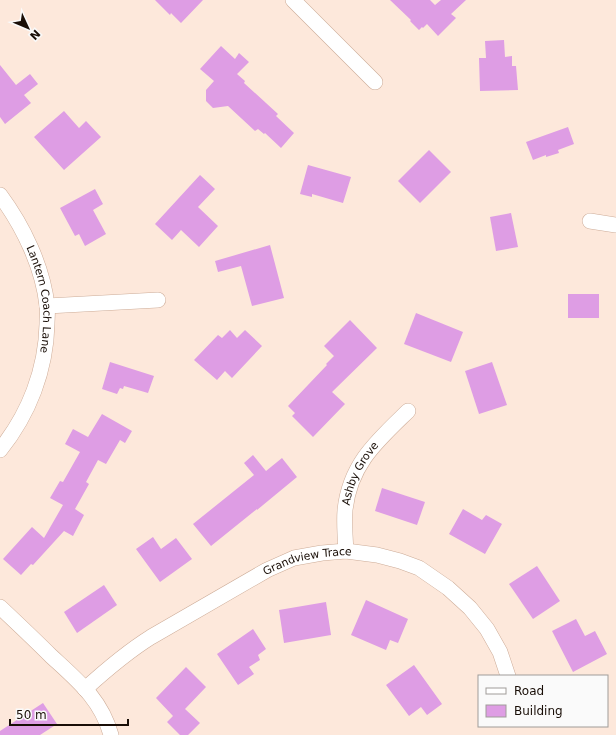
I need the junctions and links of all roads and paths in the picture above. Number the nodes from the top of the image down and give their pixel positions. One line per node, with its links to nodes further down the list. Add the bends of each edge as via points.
1 (293, 0): 2 (street)
2 (375, 82)
3 (0, 195): 7 (street, Lantern Coach Lane, via 28,240 37,263)
4 (590, 221): 5 (street)
5 (616, 225)
6 (158, 300): 7 (street)
7 (47, 306): 9 (street, Lantern Coach Lane, via 43,361 35,387 24,413)
8 (408, 411): 10 (street, Ashby Grove, via 363,459 352,479 345,511)
9 (0, 450)
10 (346, 551): 12 (street, Grandview Trace, via 377,555 420,568 448,588 470,608 487,629 500,652); 13 (street, Grandview Trace, via 294,558 267,570 135,647)
11 (0, 607): 13 (street)
12 (508, 675)
13 (85, 689): 14 (street, via 100,707)
14 (111, 735)

